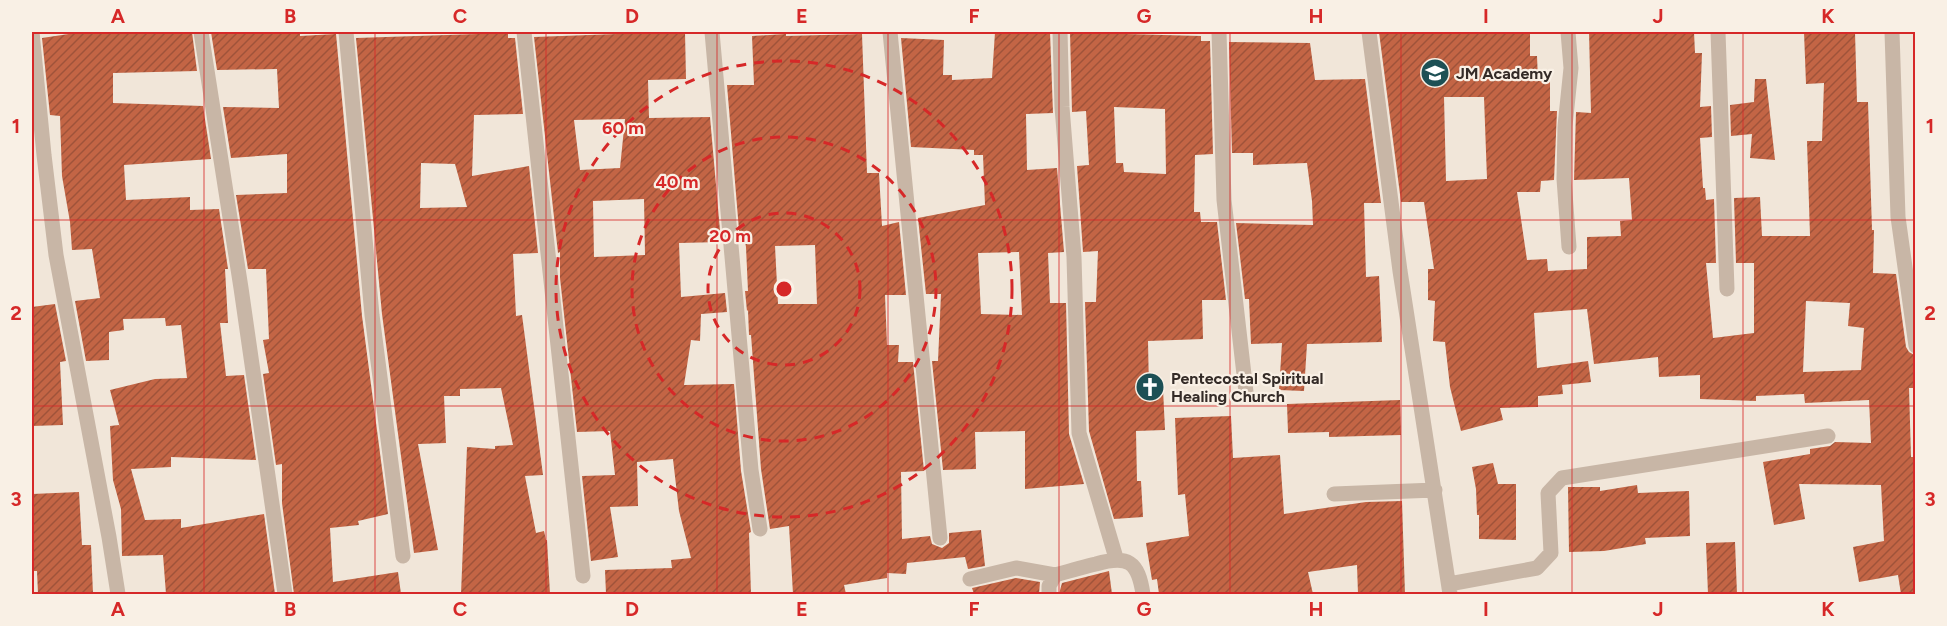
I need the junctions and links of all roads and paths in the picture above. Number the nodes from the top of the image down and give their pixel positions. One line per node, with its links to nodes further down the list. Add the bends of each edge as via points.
1 (32, 32): 28 (street, via 57,255)
2 (201, 32): 29 (street)
3 (346, 32): 22 (street, via 370,304)
4 (524, 32): 25 (street)
5 (712, 32): 20 (street, via 751,470)
6 (890, 32): 21 (street)
7 (1060, 32): 23 (street, via 1074,257 1079,433)
8 (1219, 32): 16 (street, via 1224,200)
9 (1369, 32): 18 (street, via 1400,271)
10 (1568, 32): 13 (street, via 1571,68 1564,179)
11 (1718, 32): 14 (street)
12 (1892, 32): 15 (street, via 1898,217)
13 (1569, 247)
14 (1726, 290)
15 (1916, 346)
16 (1246, 392)
17 (1828, 436): 27 (street, via 1562,478 1548,493 1551,554 1537,568)
18 (1435, 490): 19 (street); 27 (street)
19 (1334, 494)
20 (760, 529)
21 (940, 538)
22 (404, 556)
23 (1116, 558): 24 (street); 31 (street, via 1134,567)
24 (1055, 575): 26 (street, via 1016,568); 30 (street)
25 (583, 576)
26 (969, 579)
27 (1450, 589)
28 (118, 594)
29 (285, 594)
30 (1049, 594)
31 (1143, 594)

